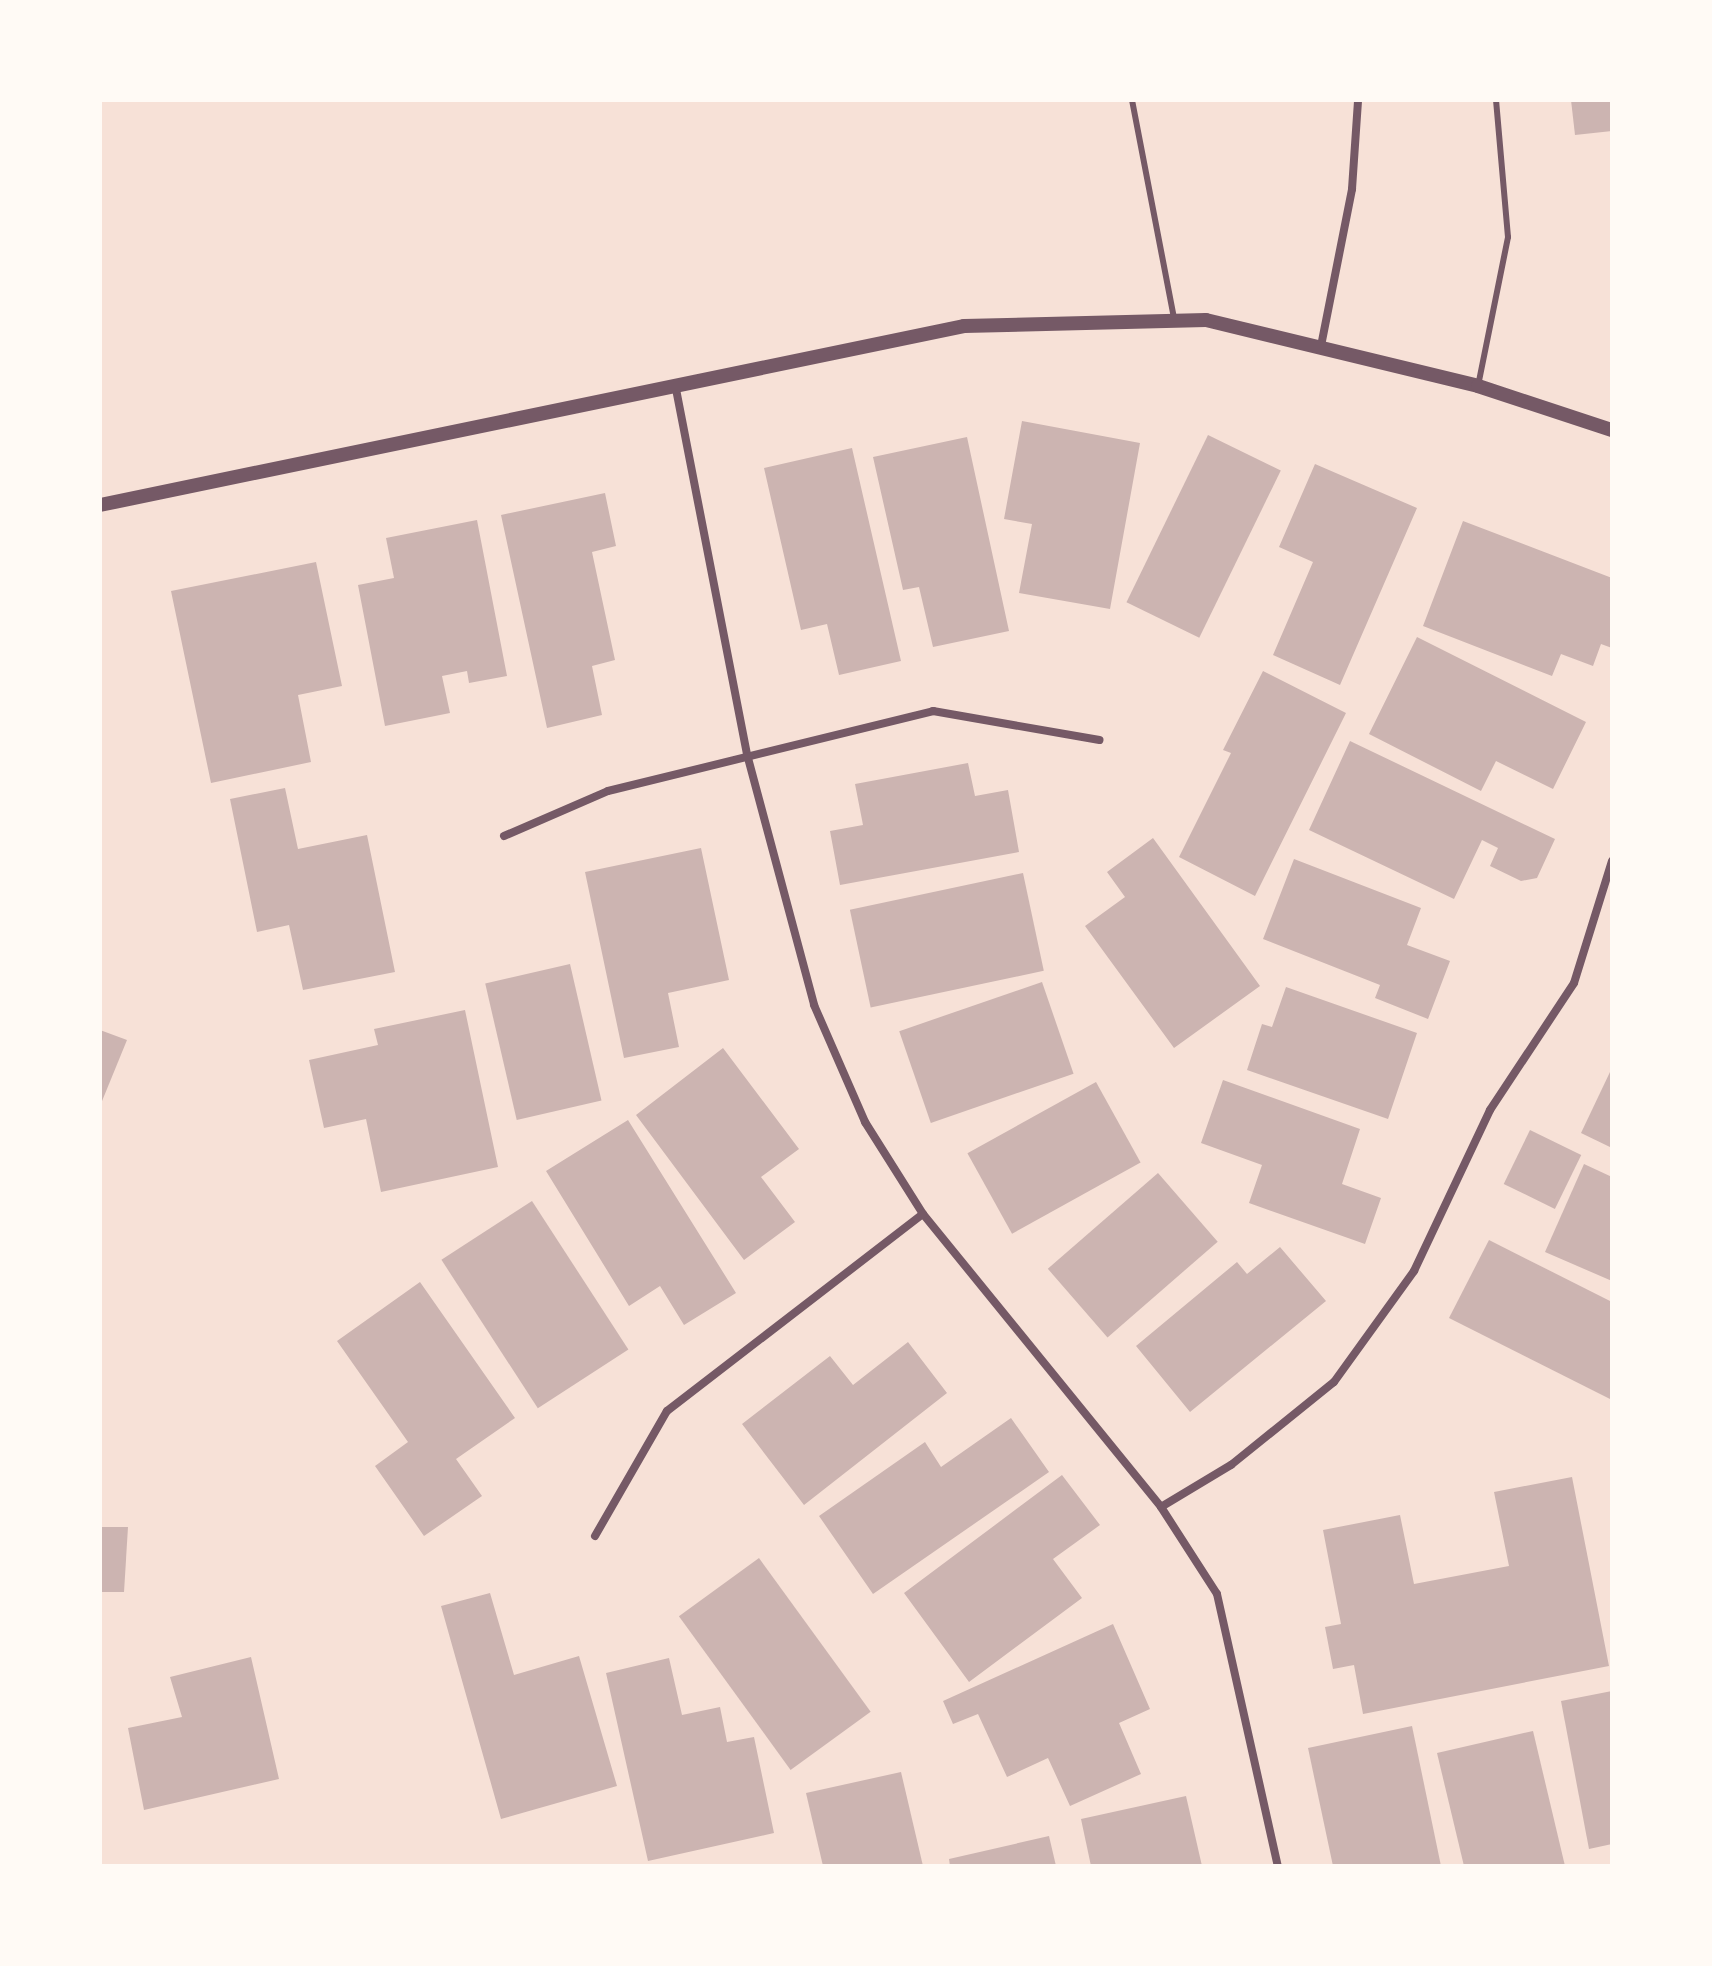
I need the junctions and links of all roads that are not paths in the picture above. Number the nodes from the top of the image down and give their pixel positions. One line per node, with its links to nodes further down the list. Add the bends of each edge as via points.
1 (1132, 100): 4 (lane)
2 (1358, 100): 5 (street, via 1352,189)
3 (1496, 100): 6 (lane, via 1508,237)
4 (1174, 319): 5 (street, via 1206,320); 7 (street, via 964,326)
5 (1321, 346): 6 (street)
6 (1478, 386): 8 (street)
7 (676, 389): 9 (street); 11 (street)
8 (1612, 430)
9 (100, 505)
10 (1099, 740): 11 (street, via 933,711)
11 (748, 758): 12 (street, via 608,791); 14 (street, via 814,1005 865,1122)
12 (504, 836)
13 (1612, 861): 15 (street, via 1574,983 1490,1110 1414,1271 1334,1382 1231,1465)
14 (923, 1214): 15 (street); 16 (street, via 667,1411)
15 (1161, 1507): 17 (street, via 1217,1594)
16 (595, 1536)
17 (1278, 1866)

